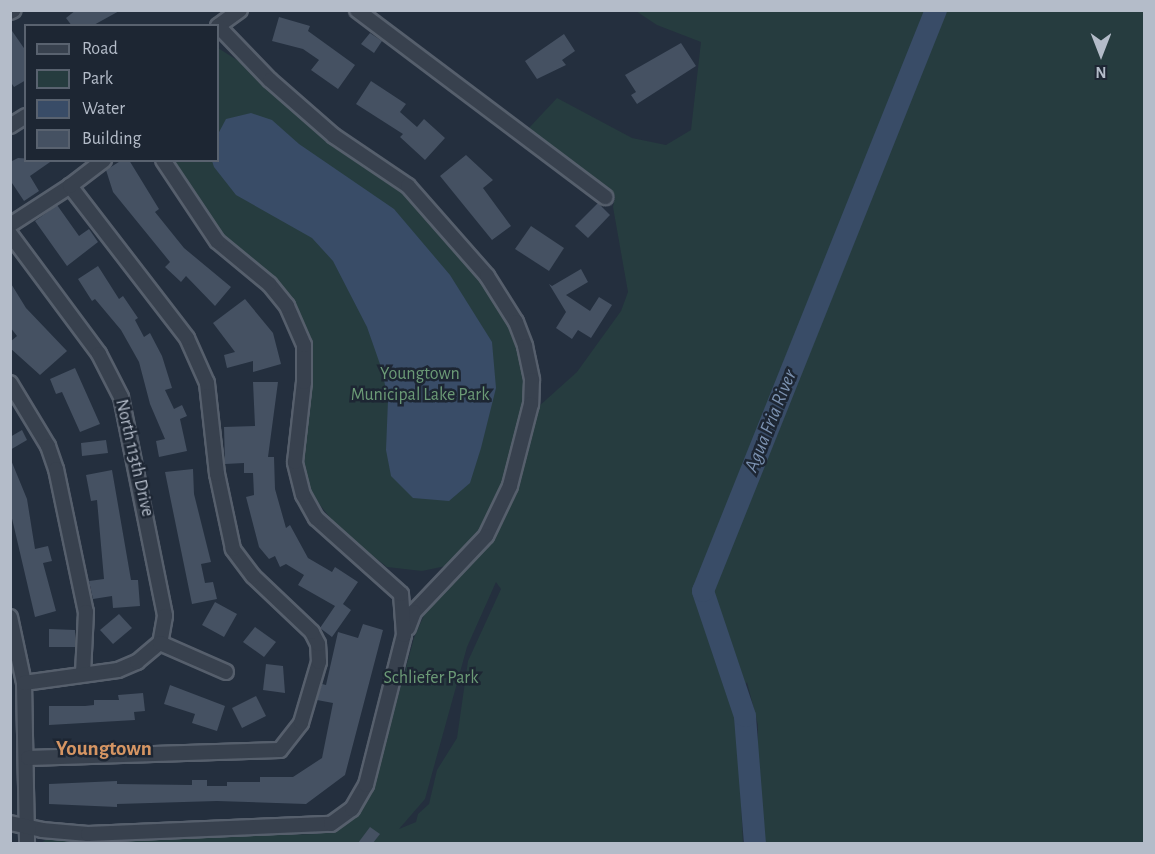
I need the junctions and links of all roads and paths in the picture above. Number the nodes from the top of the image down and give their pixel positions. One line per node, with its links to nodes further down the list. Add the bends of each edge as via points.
1 (240, 10): 3 (street)
2 (357, 10): 10 (street)
3 (219, 25)
4 (219, 27): 15 (street, via 270,80 334,136 408,186 487,276 516,322 525,346 532,380 531,404 510,486 486,536 414,612)
5 (24, 117): 6 (street)
6 (10, 126)
7 (101, 162): 9 (street)
8 (164, 162): 15 (street, via 217,241 269,284 287,306 304,345 295,462 300,488 316,518 401,594)
9 (70, 186): 11 (street); 20 (street, via 187,338 207,383 217,474 233,549 253,576 312,632 318,644 319,662 301,723 280,750)
10 (605, 197)
11 (10, 225)
12 (10, 234): 16 (street, North 113th Drive, via 99,354 121,397 165,616)
13 (10, 383): 18 (street, via 48,446 56,468 86,612)
14 (10, 617): 19 (street)
15 (405, 636): 22 (street, via 372,768 352,809 331,824 88,834)
16 (160, 643): 17 (street); 18 (street, via 137,662)
17 (225, 672)
18 (83, 674): 19 (street)
19 (24, 683): 20 (street)
20 (28, 758): 22 (street)
21 (10, 823): 22 (street)
22 (27, 827): 23 (street)
23 (27, 843)

